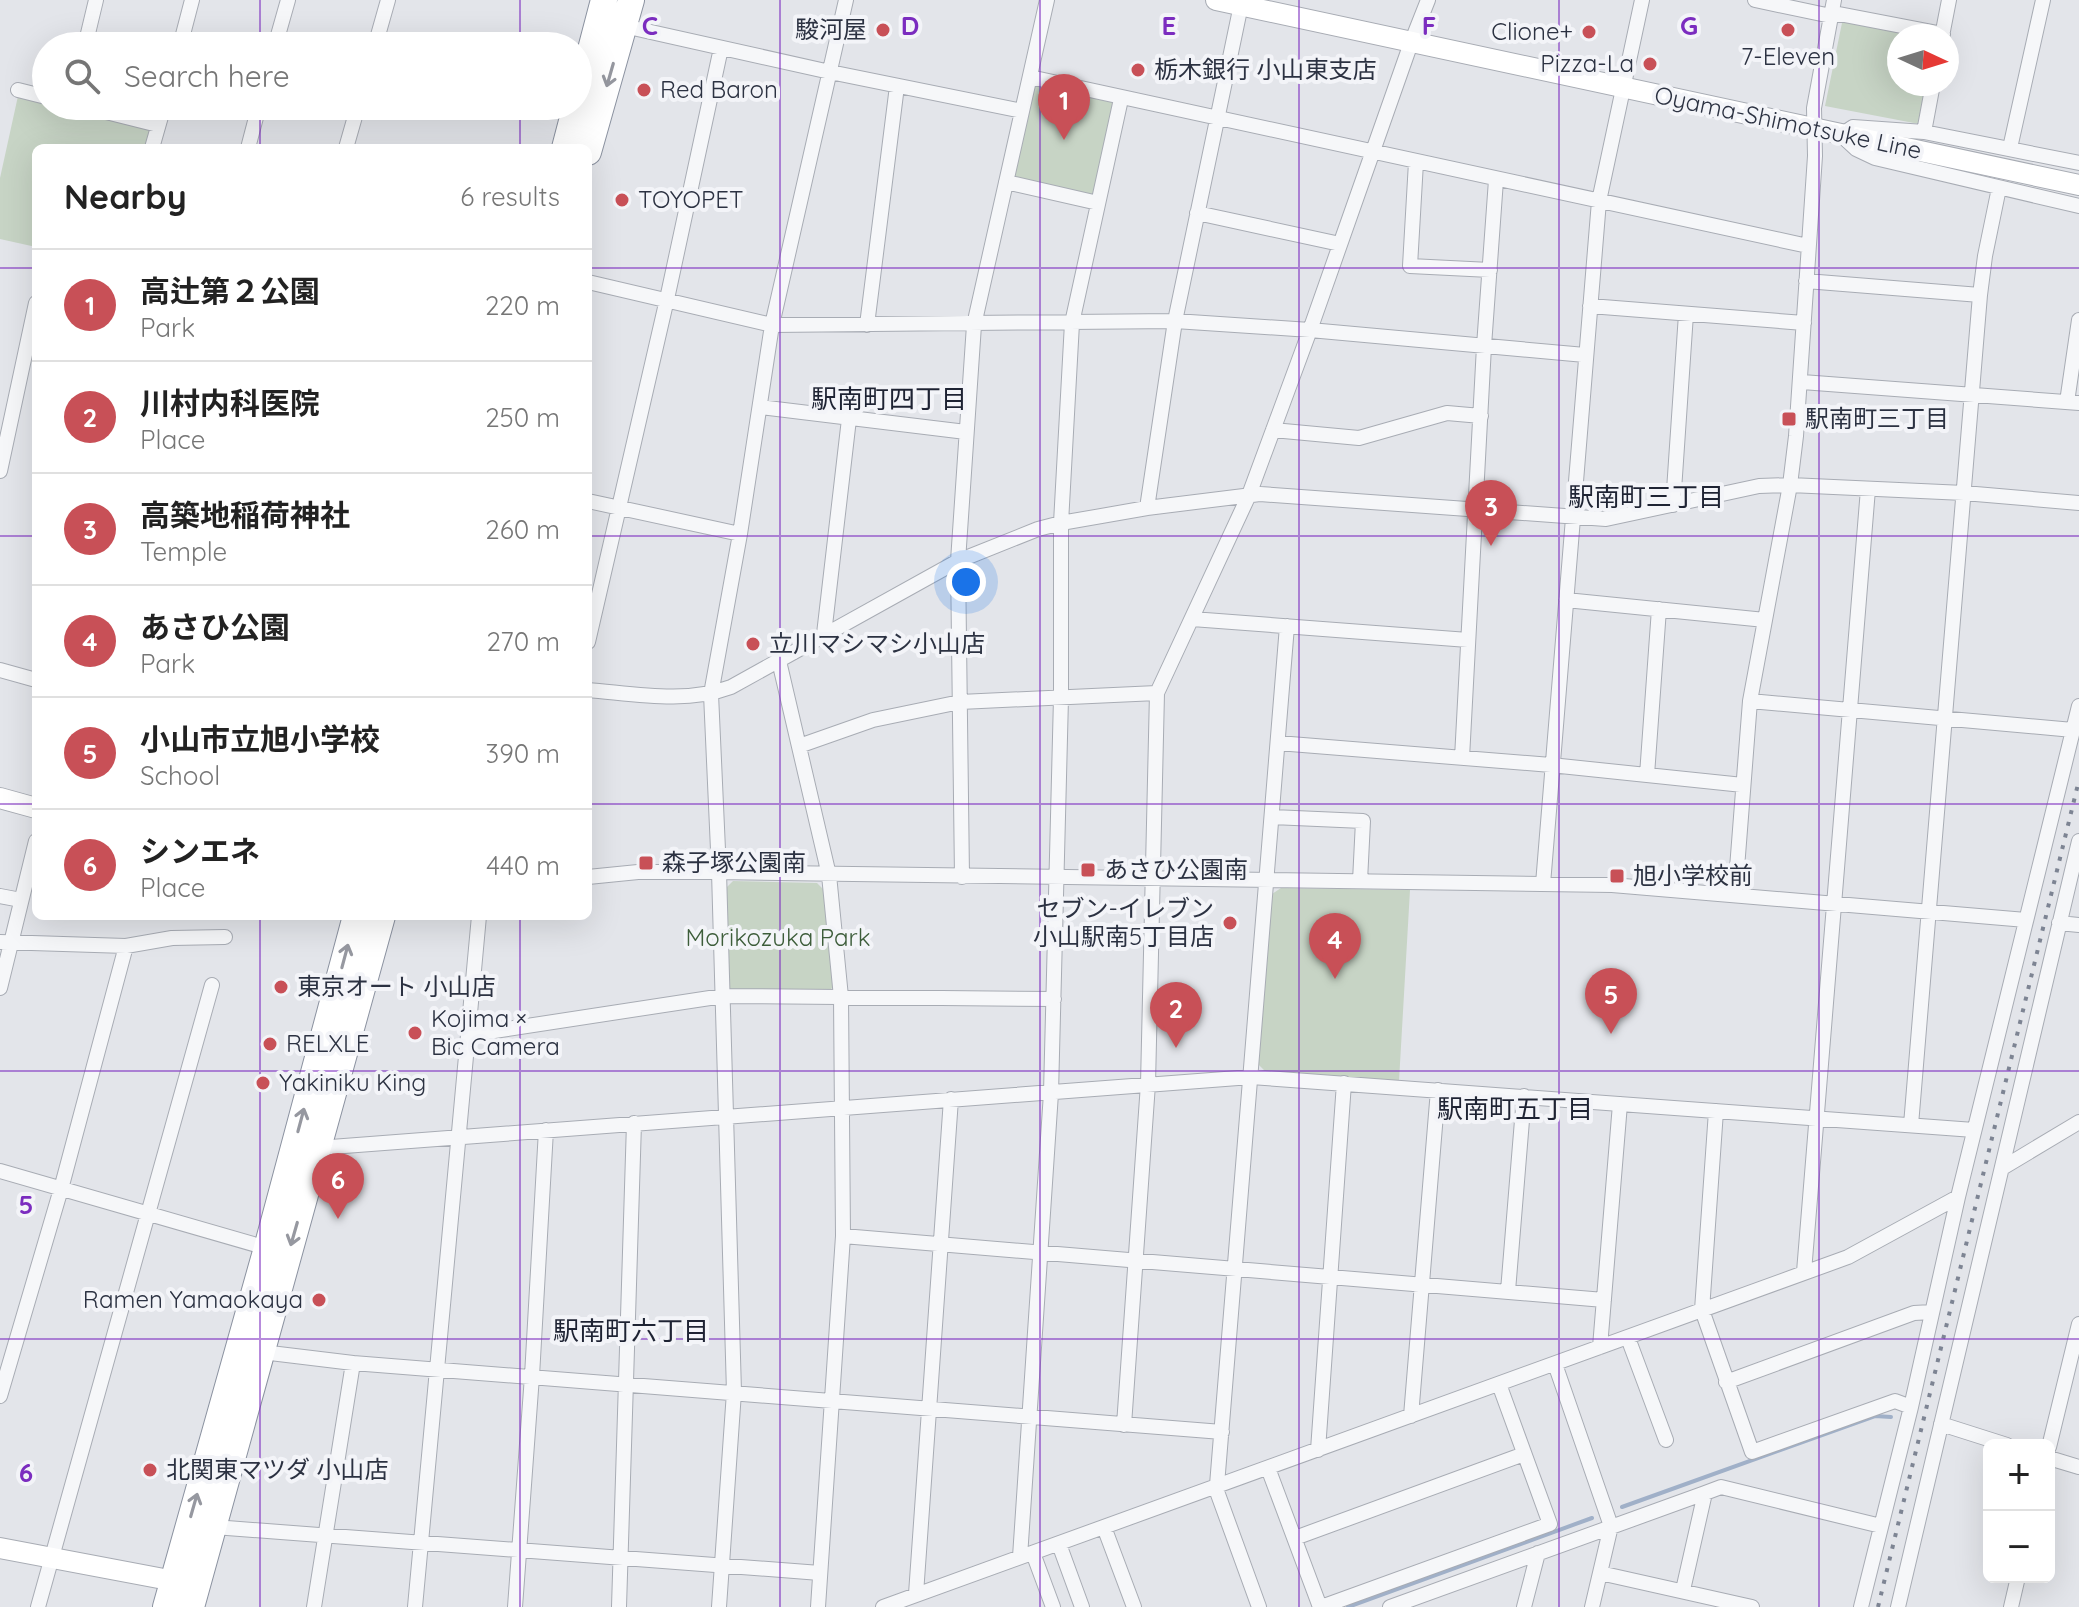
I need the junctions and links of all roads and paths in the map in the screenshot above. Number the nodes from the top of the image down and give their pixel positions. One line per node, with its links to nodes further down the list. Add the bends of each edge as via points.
1 (96, 0): 21 (street)
2 (192, 0): 22 (street)
3 (288, 0): 23 (street)
4 (388, 0): 24 (street)
5 (604, 0): 26 (highway)
6 (631, 0): 20 (highway)
7 (846, 0): 28 (street)
8 (1047, 0): 29 (street)
9 (1216, 0): 16 (main road, Oyama-Shimotsuke Line)
10 (1428, 0): 25 (street)
11 (1642, 0): 31 (street)
12 (1755, 0): 17 (street)
13 (1834, 0): 17 (street)
14 (1949, 0): 19 (street)
15 (2043, 0): 52 (street)
16 (1241, 3): 25 (main road, Oyama-Shimotsuke Line); 37 (street)
17 (1831, 16): 18 (street); 44 (street)
18 (1889, 24)
19 (1945, 24)
20 (624, 26): 27 (street); 51 (highway, one-way to 51)
21 (88, 32)
22 (184, 32)
23 (279, 32)
24 (379, 32)
25 (1411, 43): 31 (main road, Oyama-Shimotsuke Line); 53 (street)
26 (592, 46)
27 (721, 48): 28 (street); 70 (street)
28 (830, 72): 30 (street); 77 (street)
29 (1030, 77): 35 (street); 36 (street)
30 (897, 86): 36 (street); 78 (street)
31 (1623, 88): 44 (main road, Oyama-Shimotsuke Line); 60 (street)
32 (18, 90): 33 (street)
33 (32, 94)
34 (1931, 96): 45 (street)
35 (1121, 99): 37 (street); 61 (street)
36 (1022, 111): 57 (street)
37 (1217, 118): 53 (street); 63 (street)
38 (138, 120): 43 (street)
39 (160, 120): 43 (street)
40 (255, 120): 48 (street)
41 (354, 120): 49 (street)
42 (572, 120): 50 (highway)
43 (158, 125): 47 (street)
44 (1814, 129): 46 (main road, Oyama-Shimotsuke Line); 65 (street)
45 (1924, 132): 46 (street, via 1853,127); 52 (street)
46 (1841, 135): 58 (main road, Oyama-Shimotsuke Line); 59 (street, via 1875,158)
47 (153, 144)
48 (249, 144)
49 (347, 144)
50 (566, 144)
51 (590, 144)
52 (2010, 148): 55 (street)
53 (1372, 153): 54 (street); 64 (street)
54 (1416, 162): 56 (street); 66 (street, via 1410,266)
55 (2079, 163)
56 (1496, 180): 60 (street); 66 (street)
57 (1006, 182): 61 (street); 79 (street)
58 (2079, 185)
59 (1999, 188): 62 (street); 69 (street)
60 (1599, 201): 65 (street); 71 (street)
61 (1098, 203): 75 (street)
62 (2079, 206)
63 (1197, 213): 64 (street); 74 (street)
64 (1340, 244): 80 (street)
65 (1808, 246): 67 (street)
66 (1490, 270): 82 (street)
67 (1806, 281): 69 (street); 76 (street)
68 (592, 283): 70 (street)
69 (1980, 295): 86 (street)
70 (667, 299): 77 (street); 101 (street)
71 (1590, 306): 72 (street); 83 (street)
72 (1686, 314): 76 (street); 100 (street)
73 (2079, 320): 87 (street)
74 (1175, 321): 75 (street); 80 (street); 102 (street)
75 (1072, 323): 79 (street); 105 (street)
76 (1804, 323): 85 (street)
77 (772, 325): 78 (street); 88 (street)
78 (867, 325): 79 (street)
79 (974, 325): 92 (street)
80 (1310, 330): 82 (street); 91 (street)
81 (32, 338): 84 (street)
82 (1484, 346): 83 (street); 89 (street)
83 (1585, 355): 104 (street)
84 (29, 365): 93 (street)
85 (1802, 382): 86 (street); 94 (street)
86 (1971, 394): 87 (street); 96 (street)
87 (2073, 403)
88 (760, 407): 90 (street); 106 (street)
89 (1481, 416): 91 (street, via 1447,413 1359,438); 103 (street)
90 (849, 419): 92 (street); 114 (street)
91 (1273, 430): 97 (street)
92 (966, 432): 107 (street)
93 (0, 471)
94 (1790, 485): 95 (street); 100 (street, via 1759,486); 111 (street)
95 (1868, 489): 96 (street); 126 (street)
96 (1964, 493): 99 (street); 127 (street)
97 (1249, 495): 102 (street); 103 (street); 110 (street)
98 (592, 502): 101 (street)
99 (2079, 503)
100 (1673, 505): 104 (street, via 1606,519)
101 (619, 507): 106 (street); 112 (street)
102 (1147, 508): 105 (street)
103 (1476, 509): 104 (street); 115 (street)
104 (1573, 518): 108 (street)
105 (1061, 523): 107 (street); 122 (street)
106 (740, 534): 121 (street)
107 (958, 561): 114 (street); 124 (street)
108 (1566, 600): 109 (street); 132 (street)
109 (1659, 609): 111 (street); 133 (street)
110 (1192, 619): 113 (street); 120 (street)
111 (1765, 620): 123 (street)
112 (592, 625)
113 (1287, 626): 115 (street); 129 (street)
114 (824, 634): 116 (street)
115 (1468, 640): 131 (street)
116 (779, 661): 121 (street); 130 (street)
117 (0, 670): 118 (street)
118 (32, 679)
119 (592, 690): 121 (street)
120 (1157, 693): 122 (street); 145 (street)
121 (711, 694): 140 (street)
122 (1061, 698): 124 (street); 144 (street)
123 (1750, 701): 126 (street); 134 (street)
124 (960, 702): 130 (street, via 873,720); 143 (street)
125 (2079, 706): 128 (street)
126 (1850, 710): 127 (street); 152 (street)
127 (1945, 718): 128 (street); 153 (street)
128 (2073, 730): 157 (street)
129 (1278, 743): 131 (street); 137 (street)
130 (799, 746): 141 (street)
131 (1462, 758): 132 (street)
132 (1551, 765): 133 (street); 148 (street)
133 (1647, 775): 134 (street)
134 (1743, 785): 149 (street)
135 (0, 798): 136 (main road)
136 (32, 807)
137 (1272, 817): 146 (street); 147 (street, via 1363,821)
138 (2079, 841): 158 (street)
139 (32, 857): 151 (street)
140 (719, 872): 141 (street); 142 (street); 165 (street)
141 (829, 875): 143 (street); 166 (street)
142 (592, 877)
143 (962, 877): 144 (street)
144 (1058, 878): 145 (street); 167 (street)
145 (1151, 879): 146 (street); 171 (street)
146 (1267, 879): 147 (street); 169 (street)
147 (1360, 881): 148 (street)
148 (1543, 884): 149 (street)
149 (1735, 894): 152 (street)
150 (0, 896): 151 (street)
151 (21, 900): 161 (street)
152 (1833, 906): 153 (street); 180 (street)
153 (1930, 912): 157 (street); 183 (street)
154 (355, 920): 195 (highway, one-way to 154)
155 (381, 920): 187 (highway)
156 (479, 920): 168 (street)
157 (2026, 920): 185 (street)
158 (2059, 923): 159 (street); 188 (street)
159 (2079, 925)
160 (225, 937): 162 (street)
161 (6, 942): 162 (street); 164 (street)
162 (126, 946): 190 (street)
163 (212, 985): 192 (street)
164 (0, 988)
165 (723, 996): 166 (street); 168 (street); 179 (street)
166 (841, 997): 167 (street); 177 (street)
167 (1054, 999): 173 (street)
168 (468, 1035): 186 (street)
169 (1251, 1077): 170 (street); 171 (street); 198 (street)
170 (1344, 1083): 172 (street); 200 (street)
171 (1148, 1084): 173 (street); 197 (street)
172 (1438, 1090): 174 (street); 201 (street)
173 (1051, 1093): 175 (street); 196 (street)
174 (1524, 1096): 176 (street); 202 (street)
175 (951, 1099): 177 (street); 194 (street)
176 (1620, 1104): 178 (street); 203 (street)
177 (843, 1109): 179 (street); 193 (street)
178 (1716, 1111): 180 (street); 204 (street)
179 (725, 1117): 182 (street); 217 (street)
180 (1816, 1118): 183 (street); 199 (street)
181 (2079, 1122): 188 (street)
182 (634, 1123): 184 (street); 215 (street)
183 (1911, 1125): 185 (street)
184 (546, 1130): 186 (street); 213 (street)
185 (1974, 1130): 191 (street)
186 (456, 1137): 187 (street); 212 (street)
187 (318, 1148): 209 (highway, one-way to 209)
188 (2004, 1167): 224 (street)
189 (0, 1171): 190 (street)
190 (61, 1189): 192 (street); 218 (street)
191 (1958, 1197): 199 (street, via 1848,1257); 205 (street)
192 (149, 1214): 195 (street); 250 (street)
193 (843, 1236): 194 (street); 219 (street)
194 (941, 1245): 196 (street); 221 (street)
195 (267, 1248): 256 (highway, one-way to 195)
196 (1041, 1253): 197 (street); 222 (street)
197 (1136, 1259): 198 (street); 225 (street)
198 (1235, 1268): 200 (street); 226 (street)
199 (1804, 1272): 204 (street)
200 (1329, 1278): 201 (street); 230 (street)
201 (1422, 1284): 202 (street); 223 (street)
202 (1508, 1291): 203 (street)
203 (1604, 1300): 208 (street)
204 (1702, 1310): 207 (street); 214 (street)
205 (1932, 1312): 214 (street, via 1914,1313); 220 (street)
206 (2079, 1324): 228 (street)
207 (1628, 1338): 208 (street); 229 (street)
208 (1600, 1347): 211 (street)
209 (262, 1352): 210 (street); 239 (highway)
210 (353, 1363): 212 (street); 241 (street)
211 (1555, 1364): 216 (street); 237 (street)
212 (437, 1369): 213 (street); 243 (street)
213 (532, 1376): 215 (street); 246 (street)
214 (1726, 1382): 220 (street, via 1752,1452 1895,1401)
215 (626, 1383): 217 (street); 249 (street)
216 (1499, 1384): 223 (street); 231 (street)
217 (734, 1392): 219 (street); 251 (street)
218 (0, 1396)
219 (831, 1401): 221 (street); 252 (street)
220 (1911, 1407): 238 (street)
221 (928, 1409): 222 (street); 257 (street)
222 (1030, 1416): 225 (street); 248 (street)
223 (1411, 1416): 230 (street)
224 (1941, 1424): 227 (street); 278 (street)
225 (1124, 1425): 226 (street)
226 (1222, 1432): 235 (street)
227 (1988, 1439)
228 (2051, 1439)
229 (1666, 1440)
230 (1318, 1450): 234 (street)
231 (1524, 1454): 242 (street); 272 (street, via 1550,1524)
232 (2055, 1460): 233 (street)
233 (2079, 1467)
234 (1268, 1468): 235 (street); 242 (street)
235 (1216, 1486): 240 (street); 271 (street)
236 (1705, 1493): 237 (street); 238 (street, via 1721,1487); 255 (street)
237 (1611, 1526): 247 (street); 253 (street)
238 (1881, 1526): 277 (street)
239 (214, 1527): 241 (street); 256 (highway)
240 (1104, 1527): 244 (street); 270 (street)
241 (325, 1533): 243 (street); 261 (street)
242 (1295, 1538): 272 (street)
243 (420, 1542): 246 (street); 262 (street)
244 (1059, 1544): 248 (street); 269 (street)
245 (0, 1548): 250 (main road)
246 (519, 1549): 249 (street); 263 (street)
247 (1538, 1553): 258 (street); 274 (street)
248 (1026, 1555): 257 (street); 268 (street)
249 (620, 1558): 251 (street); 264 (street)
250 (51, 1559): 256 (main road); 259 (street)
251 (722, 1566): 252 (street); 265 (street)
252 (820, 1573): 266 (street)
253 (1600, 1573): 255 (street); 275 (street)
254 (2017, 1583): 279 (street)
255 (1683, 1590): 276 (street)
256 (187, 1591): 260 (highway)
257 (916, 1594): 267 (street)
258 (1412, 1603): 273 (street)
259 (38, 1607)
260 (166, 1607)
261 (314, 1607)
262 (415, 1607)
263 (515, 1607)
264 (619, 1607)
265 (719, 1607)
266 (818, 1607)
267 (883, 1607)
268 (1053, 1607)
269 (1082, 1607)
270 (1134, 1607)
271 (1259, 1607)
272 (1320, 1607)
273 (1390, 1607)
274 (1524, 1607)
275 (1592, 1607)
276 (1752, 1607)
277 (1861, 1607)
278 (1898, 1607)
279 (2011, 1607)

